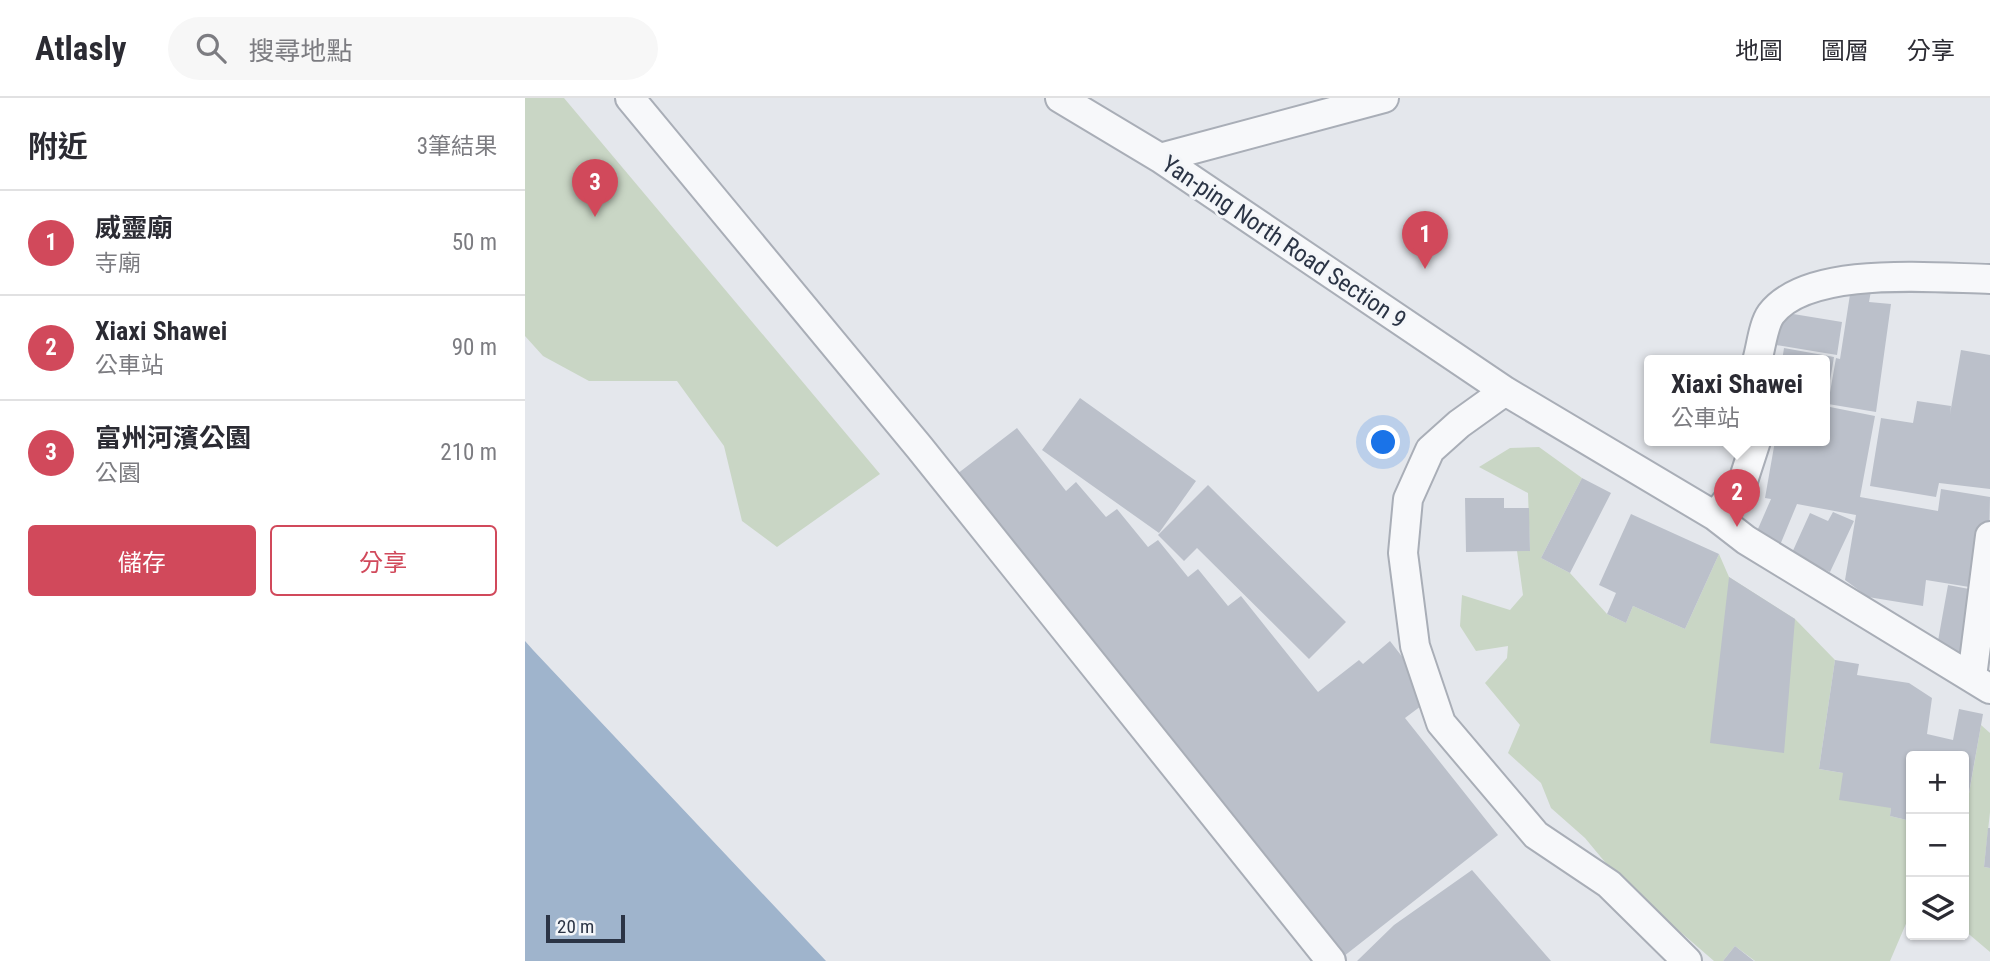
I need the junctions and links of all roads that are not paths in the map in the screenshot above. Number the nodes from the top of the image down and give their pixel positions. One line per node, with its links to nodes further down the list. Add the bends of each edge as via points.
1 (630, 98): 12 (street, via 919,447)
2 (1061, 98): 4 (street, Yan-ping North Road Section 9)
3 (1384, 98): 4 (street)
4 (1160, 158): 7 (street, Yan-ping North Road Section 9)
5 (1990, 279): 6 (street, via 1842,281 1797,293 1770,315)
6 (1759, 355)
7 (1505, 391): 9 (street, Yan-ping North Road Section 9); 13 (street, via 1430,450 1408,499 1403,553 1415,646 1441,723 1536,835 1609,884)
8 (1754, 446): 9 (street, via 1743,481)
9 (1715, 516): 11 (street, Yan-ping North Road Section 9)
10 (1990, 536): 11 (street)
11 (1981, 683)
12 (1331, 961)
13 (1687, 961)

